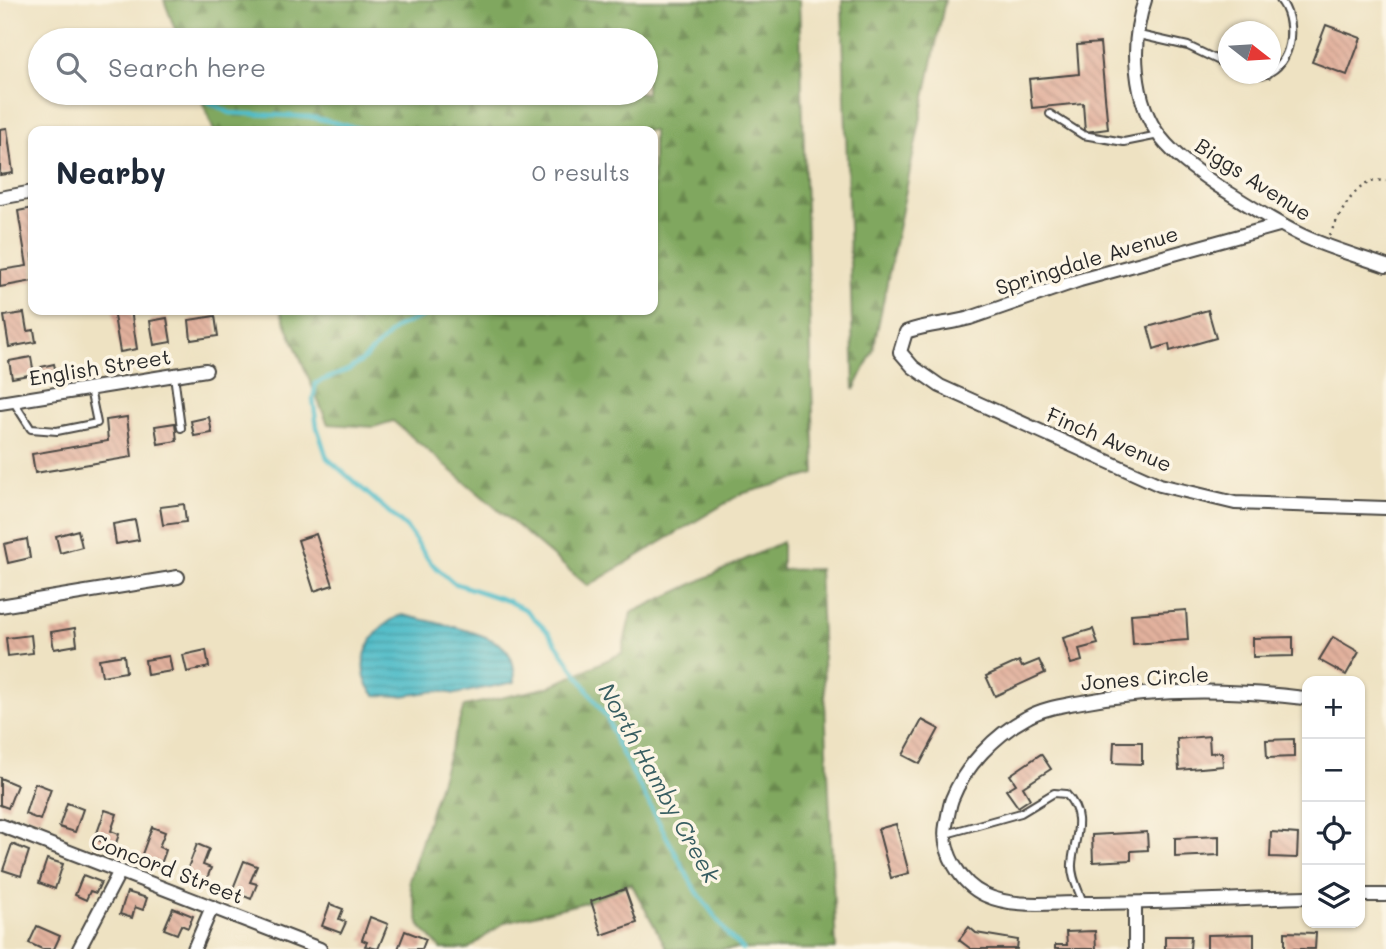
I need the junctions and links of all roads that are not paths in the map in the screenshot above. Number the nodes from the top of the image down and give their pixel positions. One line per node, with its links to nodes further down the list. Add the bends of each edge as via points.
1 (1145, 0): 3 (street, Biggs Avenue)
2 (1280, 0): 5 (lane, via 1289,18 1291,38)
3 (1139, 36): 4 (lane, via 1188,46); 7 (street, Biggs Avenue, via 1138,80 1147,115)
4 (1218, 60)
5 (1281, 61)
6 (1050, 114): 7 (lane, via 1083,135 1124,142)
7 (1159, 135): 10 (street, Biggs Avenue, via 1208,178)
8 (28, 193): 9 (street)
9 (0, 198)
10 (1279, 225): 11 (street, Biggs Avenue); 12 (street, Springdale Avenue, via 1080,280 953,323)
11 (1386, 266)
12 (906, 332): 18 (street, Finch Avenue, via 900,352 940,386 1160,485 1235,503)
13 (206, 370): 14 (street, English Street)
14 (174, 375): 15 (street, English Street); 17 (lane)
15 (90, 389): 16 (street, English Street); 16 (lane, via 97,423 57,431 31,429)
16 (6, 402)
17 (181, 428)
18 (1386, 508)
19 (178, 577): 20 (street)
20 (0, 606)
21 (1302, 698): 23 (street, Jones Circle, via 1266,693 1109,696 1026,717 985,748 966,774 951,800)
22 (0, 825): 24 (street, Concord Street)
23 (946, 834): 29 (street, Jones Circle, via 950,856 963,880 984,895 1009,903); 29 (lane, via 1021,813 1054,793 1066,794 1079,818 1072,864)
24 (120, 871): 30 (street, Concord Street); 31 (street)
25 (1365, 895): 26 (street)
26 (1386, 895)
27 (1302, 897): 28 (street, Jones Circle)
28 (1135, 902): 29 (street, Jones Circle); 34 (street)
29 (1083, 903)
30 (212, 907): 32 (street); 33 (street, Concord Street)
31 (79, 949)
32 (194, 949)
33 (320, 949)
34 (1135, 949)

